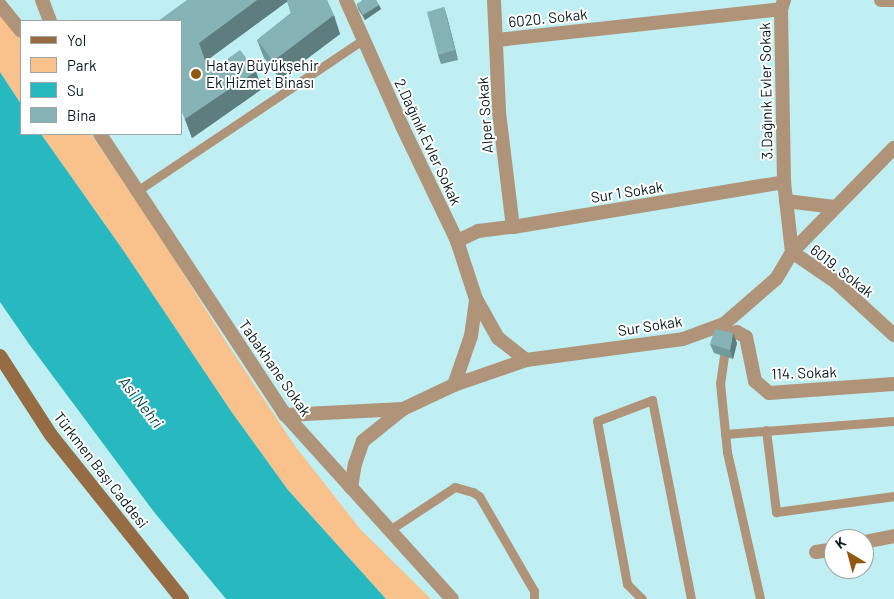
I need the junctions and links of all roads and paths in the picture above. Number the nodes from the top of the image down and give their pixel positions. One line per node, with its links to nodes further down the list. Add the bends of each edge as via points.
1 (42, 0): 8 (street)
2 (346, 0): 10 (street, 2.Dağınık Evler Sokak)
3 (494, 0): 11 (street, Alper Sokak)
4 (880, 0): 5 (street)
5 (894, 0)
6 (0, 5): 9 (street)
7 (782, 5): 11 (street, 6020. Sokak); 14 (street, 3.Dağınık Evler Sokak)
8 (50, 20)
9 (20, 30)
10 (364, 39): 15 (lane); 19 (street, 2.Dağınık Evler Sokak)
11 (497, 40): 18 (street, Alper Sokak, via 499,112)
12 (101, 135): 15 (street, Tabakhane Sokak)
13 (894, 148): 17 (street, Sur Sokak)
14 (784, 182): 16 (street); 18 (street, Sur 1 Sokak)
15 (137, 191): 30 (street, Tabakhane Sokak)
16 (786, 201): 17 (street); 20 (street)
17 (835, 208): 20 (street, Sur Sokak)
18 (513, 227): 19 (street, Sur 1 Sokak, via 478,231)
19 (457, 241): 21 (street, 2.Dağınık Evler Sokak)
20 (792, 252): 22 (street, Sur Sokak, via 776,279); 23 (street, 6019. Sokak, via 836,282)
21 (476, 299): 26 (street, 2.Dağınık Evler Sokak, via 498,338); 28 (street, 2.Dağınık Evler Sokak, via 471,336)
22 (727, 333): 26 (street, Sur Sokak); 27 (street, 114. Sokak, via 737,332 746,337 755,381 769,393)
23 (894, 335)
24 (0, 356): 41 (main road, Türkmen Başı Caddesi, via 51,435)
25 (724, 356): 33 (lane, via 720,382)
26 (526, 360): 28 (street, Sur Sokak)
27 (894, 384)
28 (454, 385): 29 (street, Sur Sokak)
29 (403, 409): 30 (street, Sur Sokak); 34 (street, Sur Sokak, via 363,441)
30 (285, 415): 34 (street, Tabakhane Sokak)
31 (894, 421): 32 (lane)
32 (766, 430): 33 (lane); 35 (lane, via 776,512)
33 (725, 434): 46 (lane)
34 (351, 488): 36 (street, Tabakhane Sokak)
35 (894, 496)
36 (388, 531): 42 (street, Tabakhane Sokak); 43 (lane, via 455,487 473,492 479,496 534,591)
37 (894, 536): 38 (street)
38 (874, 540)
39 (824, 550): 40 (street)
40 (816, 552)
41 (182, 599)
42 (452, 599)
43 (534, 599)
44 (642, 599): 45 (lane, via 627,584 597,422 652,400)
45 (691, 599)
46 (760, 599)

